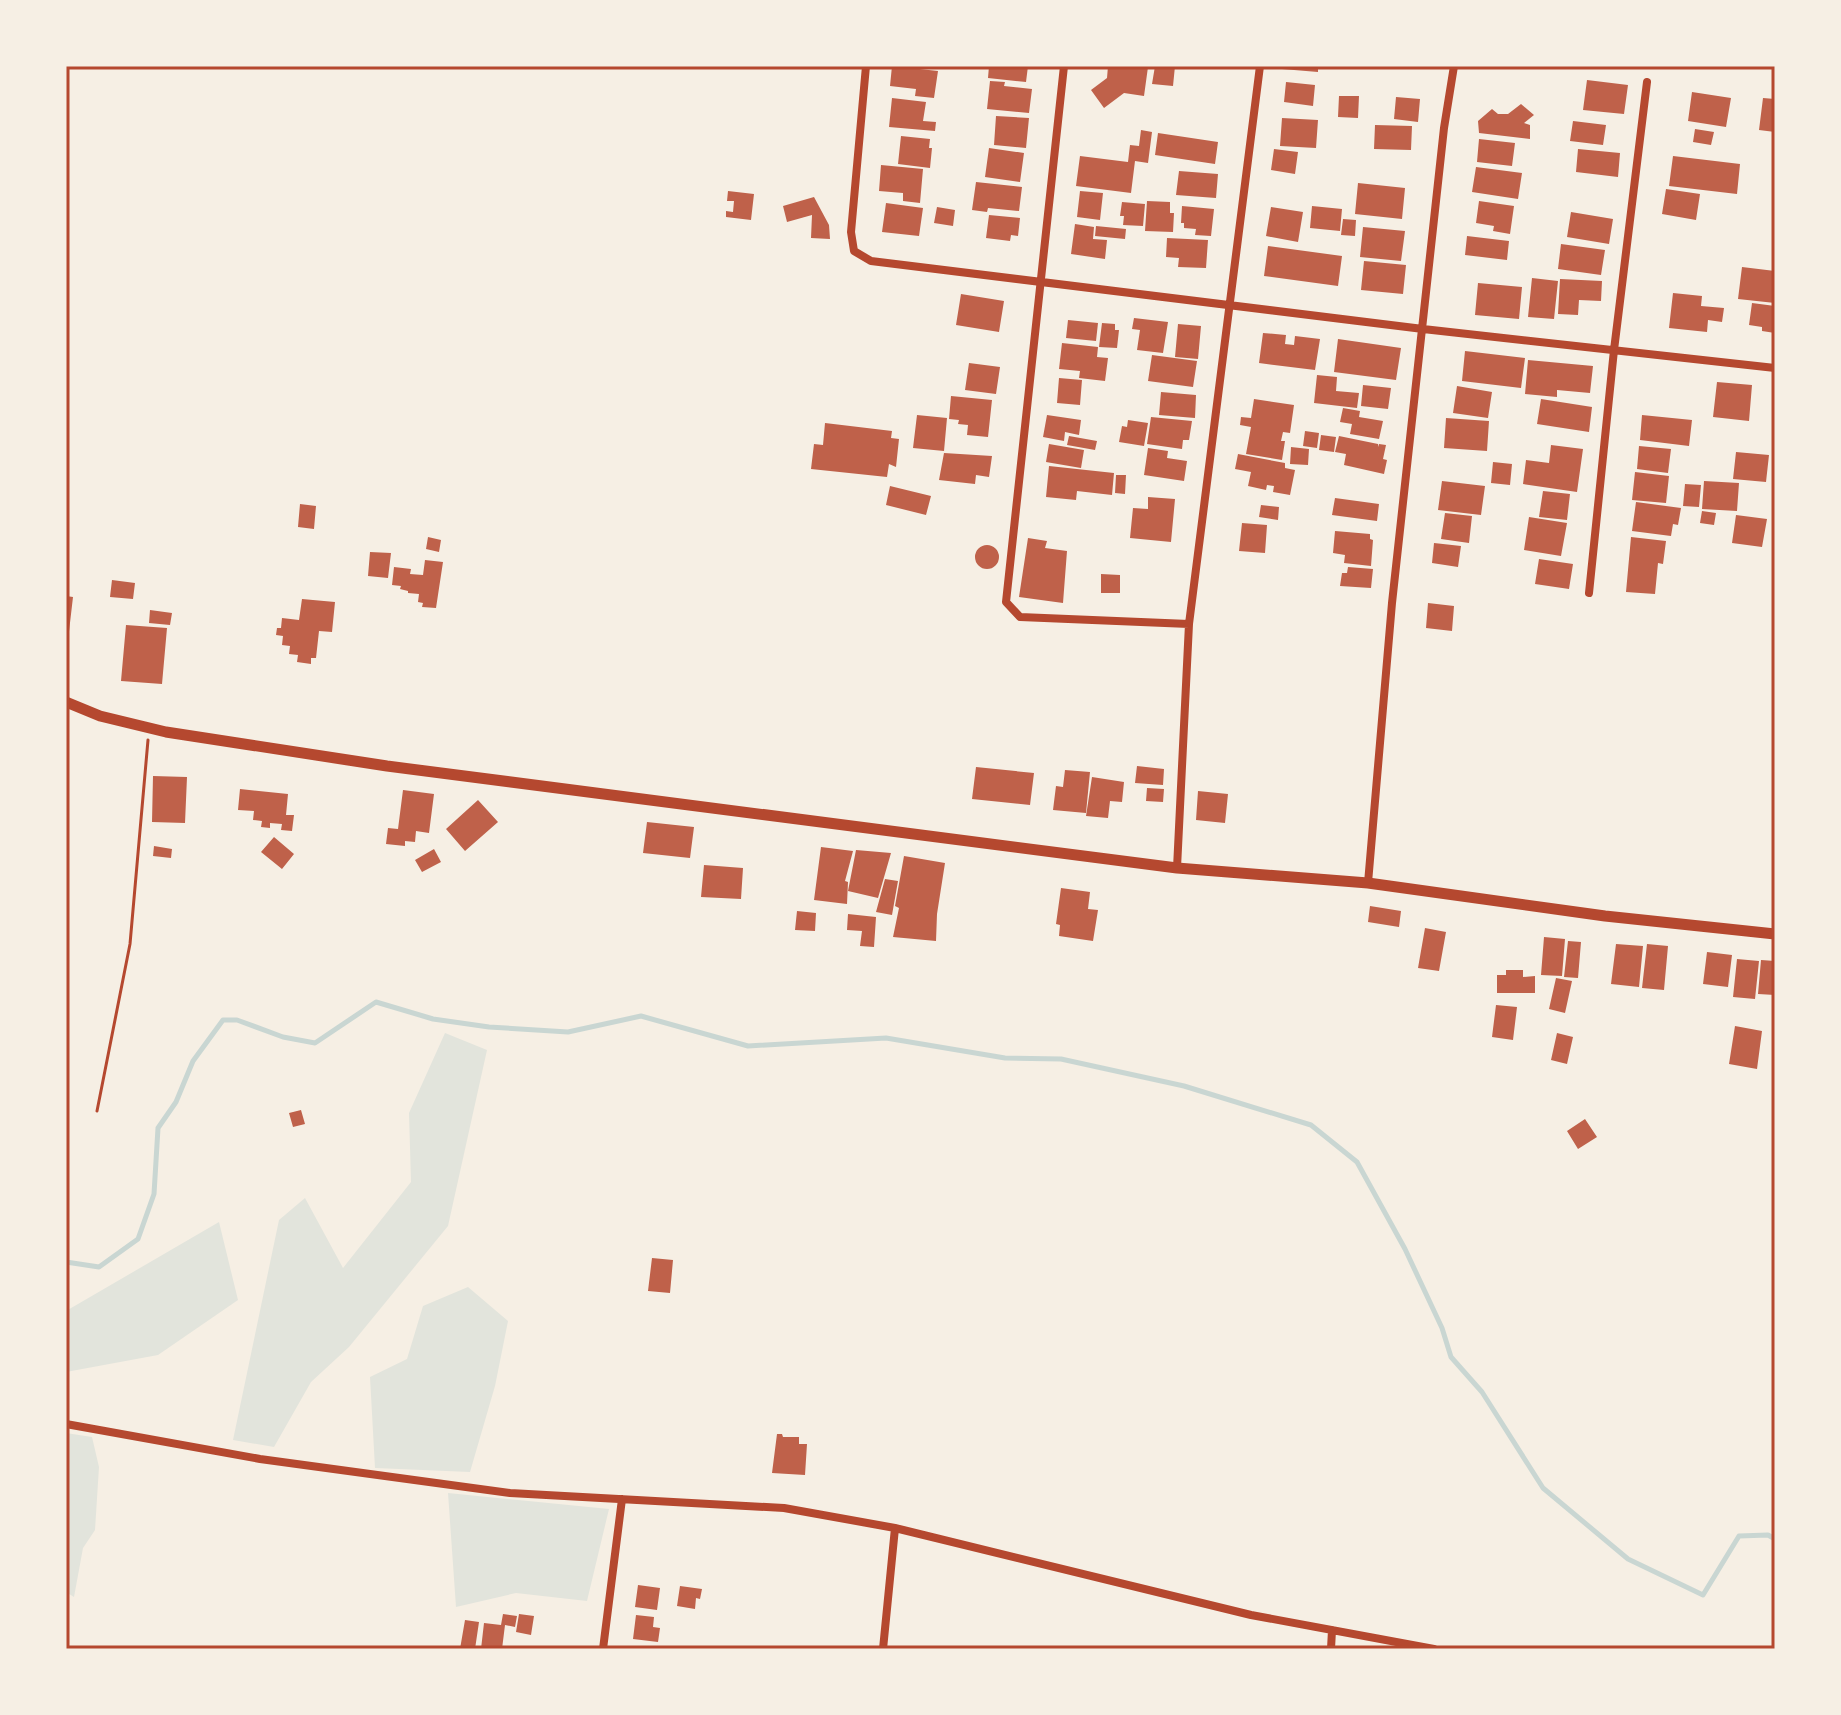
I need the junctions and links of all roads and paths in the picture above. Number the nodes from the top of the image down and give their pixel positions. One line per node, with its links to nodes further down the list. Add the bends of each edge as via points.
1 (866, 66): 6 (street, via 851,232 854,251 871,261)
2 (1064, 66): 6 (street)
3 (1260, 66): 7 (street)
4 (1454, 66): 8 (street)
5 (1647, 82): 9 (street)
6 (1039, 282): 7 (street); 12 (street, via 1006,602 1020,617)
7 (1230, 306): 8 (street); 12 (street)
8 (1423, 329): 9 (street); 16 (street)
9 (1614, 350): 10 (street); 11 (street)
10 (1775, 368)
11 (1589, 593)
12 (1189, 624): 15 (street)
13 (66, 702): 14 (main road)
14 (149, 728): 15 (main road, via 403,768); 18 (path, via 130,944)
15 (1177, 868): 16 (main road)
16 (1368, 883): 17 (main road)
17 (1775, 934)
18 (97, 1111)
19 (66, 1424): 20 (street, via 403,1480)
20 (622, 1499): 21 (street, via 784,1508); 23 (street)
21 (895, 1528): 22 (street); 24 (street)
22 (1332, 1630): 25 (street); 26 (street)
23 (603, 1649)
24 (883, 1649)
25 (1331, 1649)
26 (1434, 1649)

